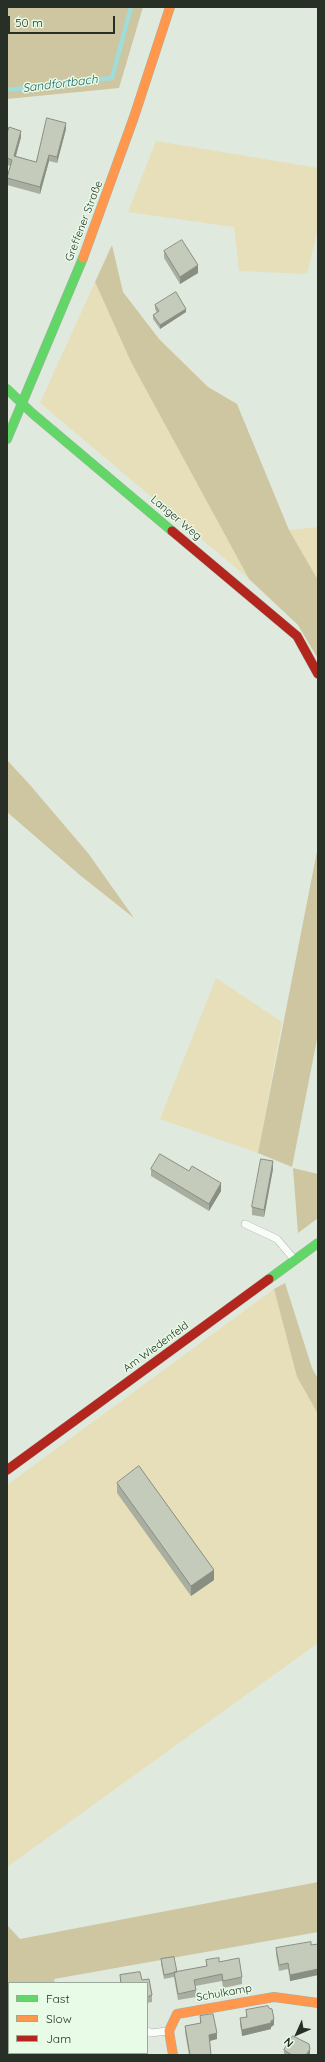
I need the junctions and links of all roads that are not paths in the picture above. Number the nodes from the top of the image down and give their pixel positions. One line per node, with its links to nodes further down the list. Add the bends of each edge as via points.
1 (170, 7): 3 (street, Greffener Straße, via 111,184)
2 (7, 389): 3 (street, Langer Weg)
3 (23, 404): 4 (street, Greffener Straße); 5 (street, Langer Weg, via 297,636)
4 (7, 439)
5 (318, 674)
6 (246, 1224): 8 (lane, via 277,1239)
7 (318, 1243): 8 (street, Am Wiedenfeld)
8 (295, 1260): 9 (street, Am Wiedenfeld)
9 (7, 1470)
10 (318, 2003): 11 (street, Schulkamp, via 274,1997 177,2014)
11 (169, 2031): 12 (lane); 13 (street)
12 (148, 2032)
13 (173, 2055)

